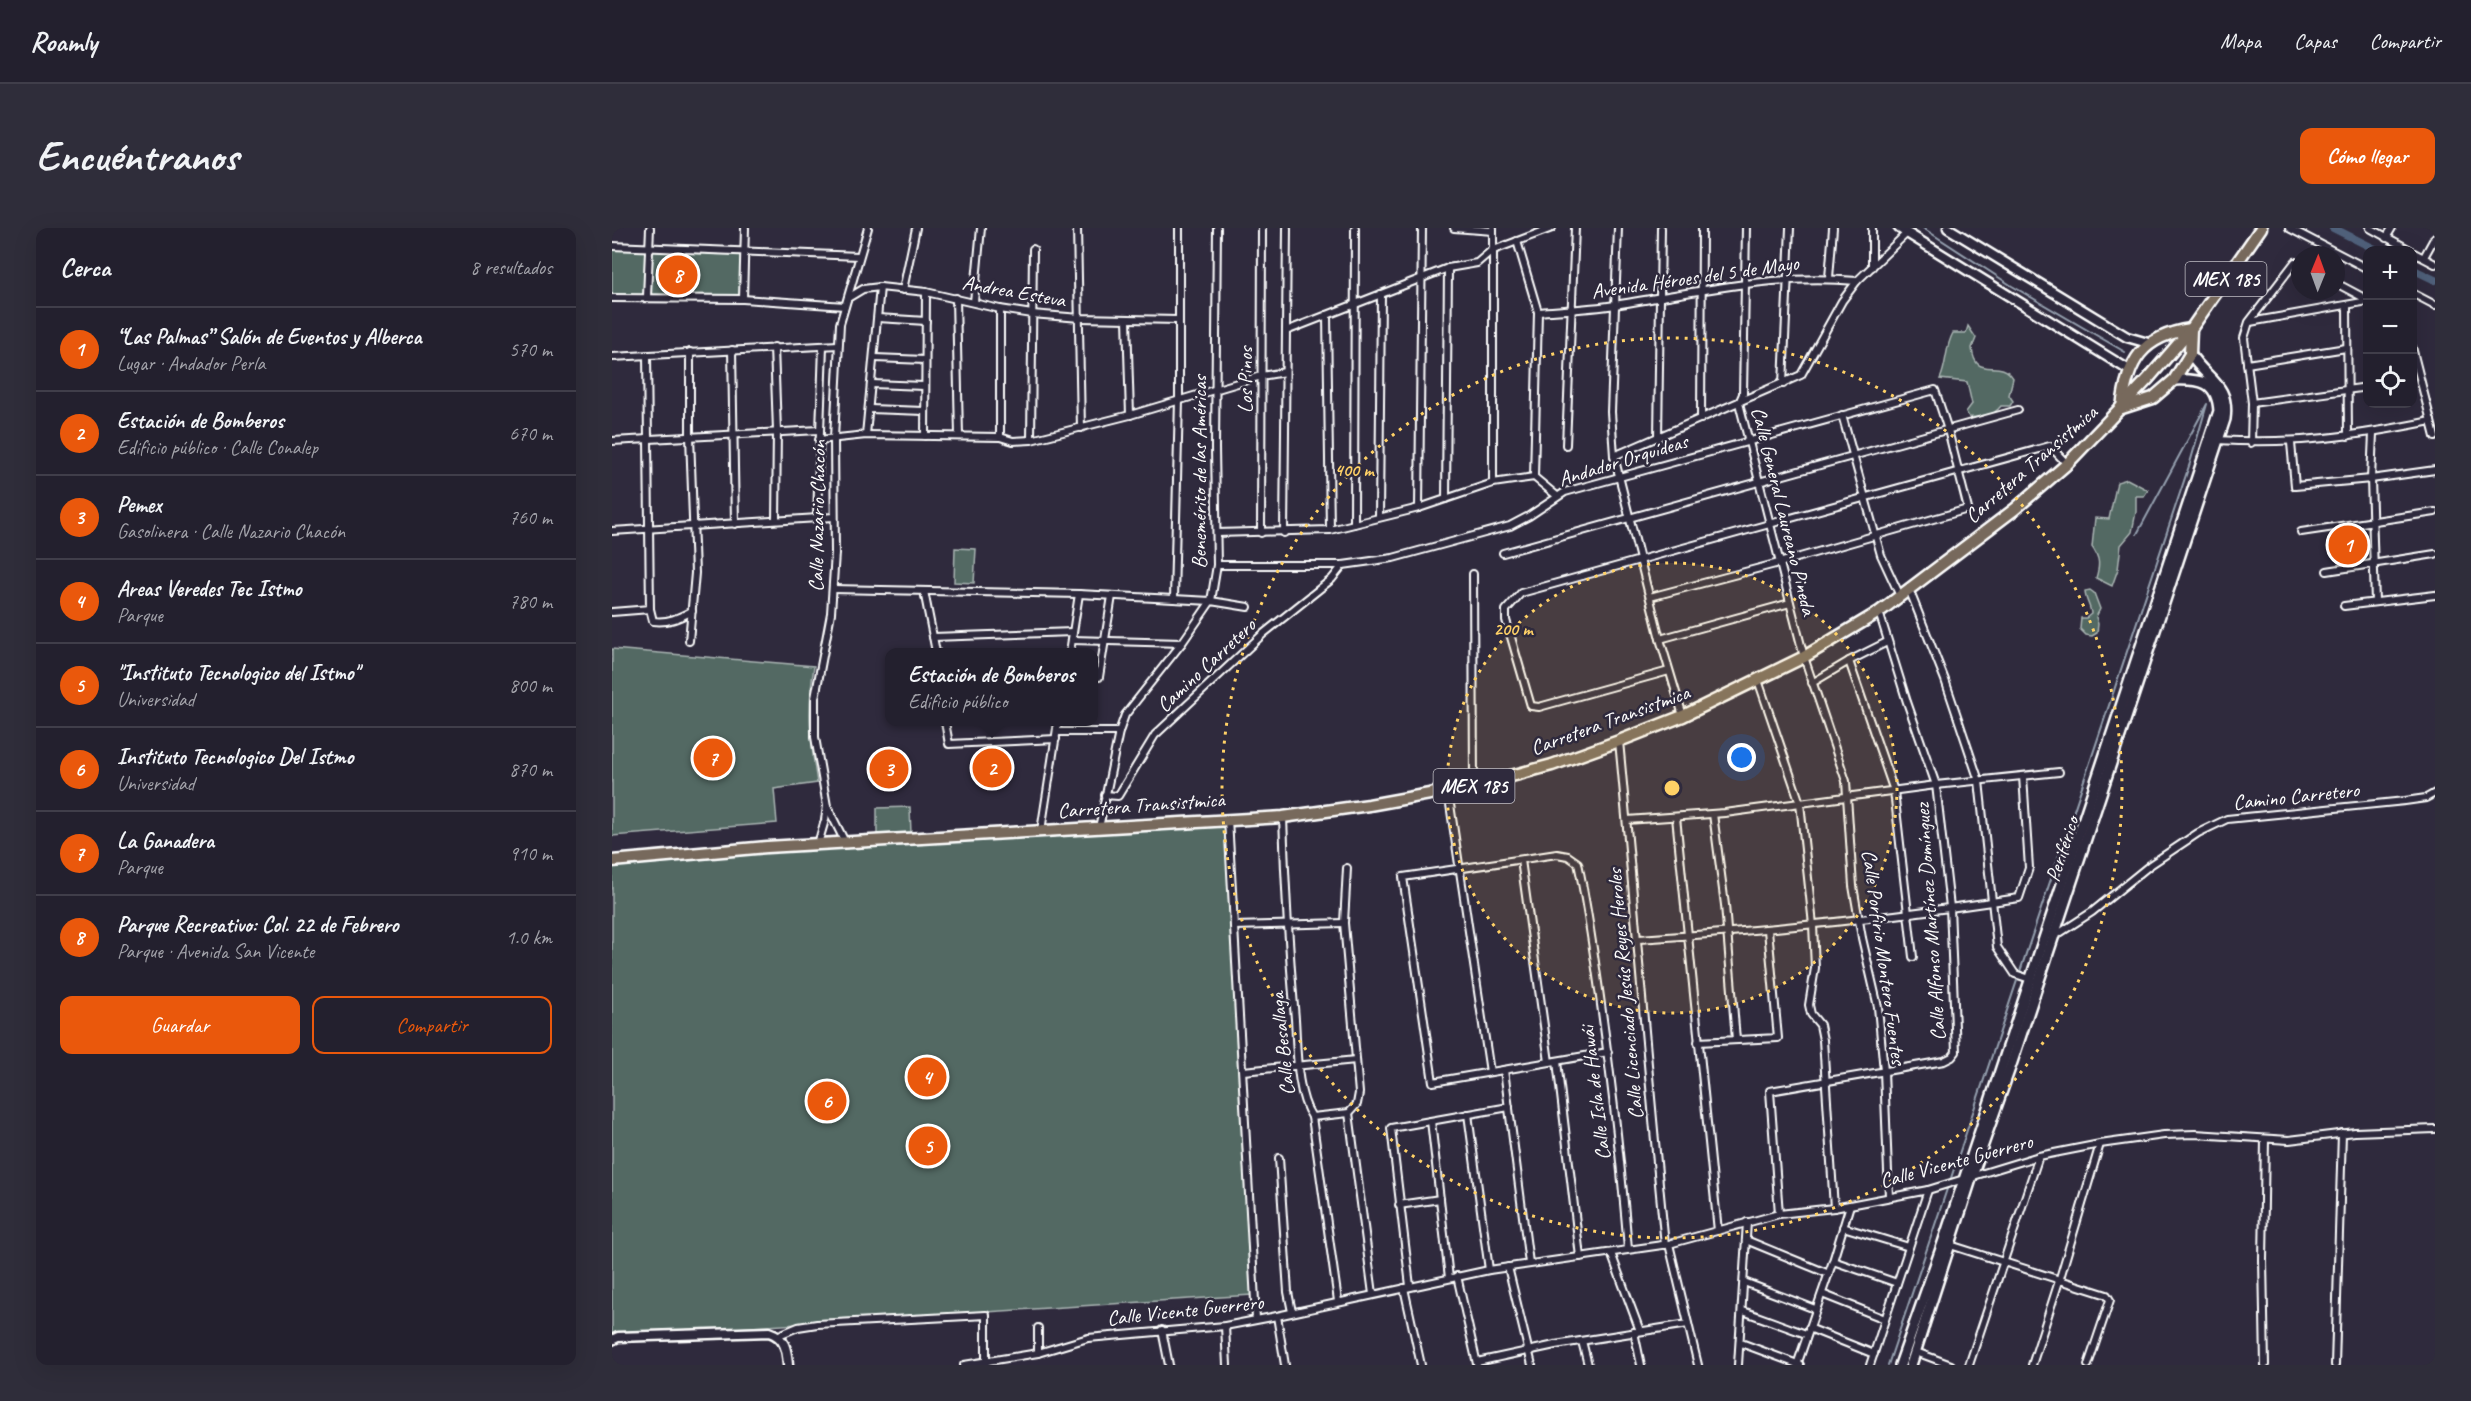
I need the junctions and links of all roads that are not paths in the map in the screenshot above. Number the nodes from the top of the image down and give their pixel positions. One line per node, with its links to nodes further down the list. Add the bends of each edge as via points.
1 (650, 228): 37 (street)
2 (745, 228): 40 (street)
3 (868, 228): 42 (street, Calle Nazario Chacón)
4 (916, 228): 56 (street)
5 (981, 228): 68 (street)
6 (1077, 228): 81 (street)
7 (1179, 228): 83 (street)
8 (1216, 228): 112 (street, Benemérito de las Américas)
9 (1262, 228): 104 (street, Los Pinos)
10 (1287, 228): 87 (street)
11 (1355, 228): 70 (street)
12 (1422, 228): 50 (street)
13 (1454, 228): 29 (street)
14 (1552, 228): 30 (street)
15 (1575, 228): 76 (street)
16 (1618, 228): 73 (street)
17 (1661, 228): 63 (street)
18 (1702, 228): 57 (street)
19 (1746, 228): 53 (street, Calle General Laureano Pineda)
20 (1790, 228): 51 (street)
21 (1833, 228): 49 (street)
22 (1872, 228): 45 (street)
23 (1899, 228): 31 (street)
24 (1948, 228): 88 (street, via 2127,337)
25 (2261, 228): 86 (main road, Carretera Transistmica / MEX 185)
26 (2289, 228): 46 (street)
27 (2370, 228): 33 (street)
28 (2392, 228): 33 (street)
29 (1493, 229): 39 (street)
30 (1540, 230): 34 (street)
31 (1907, 233): 45 (street); 102 (street)
32 (2435, 237): 43 (street)
33 (2386, 238): 36 (street)
34 (1517, 241): 39 (street); 77 (street)
35 (612, 246): 37 (street)
36 (2401, 246)
37 (649, 247): 40 (street); 61 (street)
38 (1033, 249): 78 (street)
39 (1491, 251): 47 (street, via 1477,263); 159 (street)
40 (744, 252): 42 (street); 66 (street)
41 (2417, 254): 43 (street)
42 (860, 256): 62 (street, Calle Nazario Chacón)
43 (2424, 258): 44 (street)
44 (2435, 264)
45 (1872, 267): 52 (street)
46 (2363, 267)
47 (1448, 268): 50 (street); 162 (street)
48 (2291, 271): 85 (street)
49 (1829, 278): 51 (street, Avenida Héroes del 5 de Mayo); 52 (street, Avenida Héroes del 5 de Mayo)
50 (1421, 279): 59 (street); 163 (street)
51 (1789, 279): 53 (street, Avenida Héroes del 5 de Mayo); 109 (street)
52 (1857, 281): 109 (street, via 1801,375)
53 (1746, 284): 57 (street, Avenida Héroes del 5 de Mayo); 116 (street, Calle General Laureano Pineda, via 1743,393)
54 (880, 287): 56 (street, Andrea Esteva); 62 (street, Andrea Esteva, via 863,289); 80 (street)
55 (2345, 288): 67 (street)
56 (903, 290): 58 (street, Andrea Esteva)
57 (1703, 290): 63 (street, Avenida Héroes del 5 de Mayo); 124 (street)
58 (926, 292): 65 (street, Andrea Esteva); 84 (street)
59 (1381, 294): 70 (street); 167 (street)
60 (2417, 296): 71 (street)
61 (647, 297): 64 (street); 66 (street)
62 (848, 297): 72 (street, Calle Nazario Chacón)
63 (1660, 297): 73 (street, Avenida Héroes del 5 de Mayo); 140 (street)
64 (612, 298)
65 (956, 298): 68 (street, Andrea Esteva); 135 (street)
66 (743, 299): 72 (street)
67 (2365, 300)
68 (974, 302): 75 (street, Andrea Esteva)
69 (2363, 302): 74 (street)
70 (1355, 304): 79 (street); 173 (street)
71 (2435, 305)
72 (845, 306): 89 (street, Calle Nazario Chacón)
73 (1614, 306): 76 (street, Avenida Héroes del 5 de Mayo); 151 (street)
74 (2347, 306): 85 (street); 92 (street)
75 (1000, 309): 78 (street, Andrea Esteva); 139 (street)
76 (1572, 309): 77 (street, Avenida Héroes del 5 de Mayo); 149 (street)
77 (1538, 312): 155 (street)
78 (1032, 314): 81 (street, Andrea Esteva); 143 (street)
79 (1327, 315): 87 (street); 175 (street)
80 (878, 318): 84 (street); 99 (street)
81 (1080, 318): 82 (street, Andrea Esteva); 126 (street)
82 (1127, 320): 83 (street, Andrea Esteva); 122 (street)
83 (1178, 320): 115 (street)
84 (926, 321): 100 (street)
85 (2249, 322): 101 (street, via 2244,338)
86 (2191, 329): 88 (main road); 95 (main road); 118 (main road, Carretera Transistmica / MEX 185)
87 (1286, 331): 103 (street)
88 (2148, 343): 102 (main road)
89 (838, 345): 90 (street); 138 (street, Calle Nazario Chacón)
90 (823, 346): 91 (street); 127 (street)
91 (774, 347): 93 (street); 129 (street)
92 (2346, 348): 101 (street); 113 (street)
93 (732, 350): 94 (street); 131 (street)
94 (690, 352): 97 (street); 133 (street)
95 (2190, 354): 107 (main road); 114 (main road, via 2223,391)
96 (2414, 354): 106 (street)
97 (647, 355): 98 (street); 141 (street)
98 (612, 357)
99 (875, 358): 100 (street); 108 (street)
100 (925, 360): 110 (street)
101 (2247, 364): 117 (street)
102 (2129, 370): 118 (main road)
103 (1285, 372): 104 (street); 181 (street)
104 (1261, 376): 112 (street); 180 (street, Los Pinos)
105 (2417, 379): 106 (street)
106 (2420, 379): 125 (street)
107 (2174, 380): 114 (main road, via 2197,379); 118 (main road, via 2153,398)
108 (872, 384): 110 (street); 119 (street)
109 (1783, 384): 116 (street)
110 (924, 386): 121 (street)
111 (2363, 388): 113 (street)
112 (1216, 390): 115 (street); 179 (street, Benemérito de las Américas)
113 (2347, 390): 117 (street); 136 (street)
114 (2222, 399): 144 (main road, Periférico, via 2225,418); 221 (main road, Periférico)
115 (1179, 400): 122 (street); 199 (street)
116 (1739, 403): 124 (street); 146 (street, Calle General Laureano Pineda)
117 (2252, 403): 147 (street)
118 (2122, 408): 152 (main road, Carretera Transistmica / MEX 185)
119 (870, 409): 121 (street); 132 (street)
120 (2018, 410): 128 (street)
121 (924, 411): 134 (street)
122 (1130, 415): 126 (street)
123 (1842, 415): 128 (street, Andador Orquídeas, via 1935,390); 146 (street, Andador Orquídeas); 150 (street)
124 (1701, 418): 140 (street)
125 (2431, 421): 130 (street); 137 (street)
126 (1081, 428): 143 (street)
127 (819, 430): 129 (street); 142 (street)
128 (1948, 430): 150 (street); 154 (street)
129 (777, 431): 131 (street); 169 (street)
130 (2373, 433): 136 (street); 157 (street)
131 (734, 434): 133 (street); 172 (street)
132 (866, 435): 134 (street); 138 (street)
133 (690, 436): 141 (street); 174 (street)
134 (925, 436): 135 (street)
135 (959, 436): 139 (street)
136 (2348, 436): 148 (street)
137 (2435, 437)
138 (834, 438): 142 (street); 166 (street, Calle Nazario Chacón)
139 (1000, 438): 143 (street)
140 (1658, 438): 151 (street)
141 (648, 439): 145 (street); 177 (street)
142 (819, 440): 165 (street)
143 (1031, 440)
144 (2217, 440): 147 (street); 221 (main road, Periférico)
145 (612, 441)
146 (1748, 441): 156 (street, Andador Orquídeas); 158 (street, Calle General Laureano Pineda)
147 (2252, 442): 148 (street)
148 (2291, 443): 157 (street, via 2295,486)
149 (1566, 445)
150 (1853, 454): 158 (street); 161 (street)
151 (1614, 456): 156 (street)
152 (2067, 464): 154 (street, via 2050,446); 194 (main road, Carretera Transistmica / MEX 185, via 2015,509)
153 (2435, 470): 157 (street)
154 (1959, 471): 161 (street); 182 (street, via 1968,509)
155 (1534, 477): 159 (street); 160 (street)
156 (1619, 477): 160 (street, Andador Orquídeas); 168 (street)
157 (2372, 479): 170 (street)
158 (1758, 482): 168 (street); 171 (street, Calle General Laureano Pineda)
159 (1493, 483): 162 (street)
160 (1557, 496): 189 (street, Andador Orquídeas, via 1510,526 1393,558)
161 (1865, 496): 171 (street); 182 (street)
162 (1446, 499): 163 (street)
163 (1419, 508): 167 (street)
164 (2435, 512): 170 (street)
165 (817, 517): 166 (street); 169 (street)
166 (834, 517): 192 (street, Calle Nazario Chacón)
167 (1379, 517): 173 (street)
168 (1630, 518): 183 (street); 185 (street)
169 (776, 520): 172 (street)
170 (2372, 521): 178 (street); 186 (street)
171 (1769, 523): 185 (street); 187 (street, Calle General Laureano Pineda)
172 (735, 524): 174 (street)
173 (1354, 524): 175 (street)
174 (693, 527): 177 (street); 206 (street)
175 (1330, 530): 181 (street)
176 (612, 531): 177 (street)
177 (649, 531): 205 (street)
178 (2301, 532)
179 (1217, 533): 180 (street); 188 (street, Benemérito de las Américas)
180 (1261, 533): 181 (street)
181 (1284, 533)
182 (1875, 536): 187 (street); 194 (street, via 1881,555)
183 (1503, 553)
184 (2435, 554): 186 (street)
185 (1640, 560): 198 (street); 220 (street, via 1521,593 1506,610 1506,620 1531,706)
186 (2373, 563): 190 (street); 201 (street)
187 (1779, 564): 198 (street); 202 (street, Calle General Laureano Pineda)
188 (1217, 565): 189 (street, Andador Orquídeas); 200 (street, Benemérito de las Américas)
189 (1343, 565): 240 (street, Camino Carretero, via 1332,579 1263,634 1155,735 1118,796)
190 (2327, 571)
191 (1473, 574): 236 (street)
192 (833, 590): 193 (street); 243 (street, Calle Nazario Chacón, via 815,698 815,737)
193 (924, 591): 195 (street); 210 (street)
194 (1904, 592): 208 (main road, Carretera Transistmica / MEX 185); 234 (street, via 1946,680)
195 (1079, 594): 197 (street); 209 (street)
196 (2435, 595): 201 (street)
197 (1112, 596): 199 (street); 213 (street)
198 (1650, 597): 211 (street)
199 (1174, 599): 200 (street)
200 (1211, 601): 204 (street); 215 (street, Benemérito de las Américas)
201 (2375, 602): 203 (street)
202 (1790, 603): 211 (street); 218 (street, Calle General Laureano Pineda)
203 (2344, 606)
204 (1248, 607)
205 (650, 609): 206 (street, via 653,621 663,622); 207 (street)
206 (692, 611): 212 (street)
207 (612, 612)
208 (1879, 612): 214 (street, Calle Alfonso Martínez Domínguez); 218 (main road, Carretera Transistmica / MEX 185)
209 (1072, 636): 210 (street); 213 (street); 217 (street)
210 (933, 637): 216 (street)
211 (1660, 639): 220 (street)
212 (689, 641)
213 (1104, 641): 215 (street); 222 (street)
214 (1887, 642): 219 (street); 235 (street, Calle Alfonso Martínez Domínguez)
215 (1182, 643): 229 (street, Benemérito de las Américas, via 1125,715)
216 (935, 648)
217 (1070, 648)
218 (1804, 657): 223 (main road, Carretera Transistmica / MEX 185); 224 (street, Calle Porfirio Montero Fuentes)
219 (1849, 661): 224 (street); 238 (street)
220 (1669, 671): 226 (street)
221 (2135, 675): 225 (main road, Periférico)
222 (1098, 677)
223 (1758, 680): 226 (main road, Carretera Transistmica / MEX 185); 242 (street)
224 (1812, 683): 241 (street, Calle Porfirio Montero Fuentes)
225 (2131, 688): 268 (main road, Periférico); 271 (main road, Periférico)
226 (1683, 716): 231 (main road, Carretera Transistmica / MEX 185)
227 (946, 726): 230 (street, via 949,744)
228 (1057, 726): 230 (street)
229 (1119, 732): 230 (street); 240 (street, Benemérito de las Américas)
230 (1056, 735): 250 (street)
231 (1619, 741): 236 (main road, Carretera Transistmica / MEX 185, via 1552,765); 248 (street, Calle Licenciado Jesús Reyes Heroles)
232 (2059, 772): 233 (street)
233 (2023, 776): 234 (street); 257 (street, via 2029,868 2019,898)
234 (1979, 781): 235 (street); 257 (street)
235 (1936, 785): 238 (street); 258 (street, Calle Alfonso Martínez Domínguez)
236 (1474, 786): 237 (main road, Carretera Transistmica / MEX 185)
237 (1448, 791): 245 (main road, Carretera Transistmica / MEX 185); 256 (street)
238 (1894, 791): 241 (street); 259 (street)
239 (2435, 793): 268 (street, Camino Carretero, via 2405,801 2228,819 2198,833 2150,865 2092,912)
240 (1105, 795): 249 (street, Benemérito de las Américas)
241 (1848, 797): 242 (street); 260 (street, Calle Porfirio Montero Fuentes)
242 (1800, 803): 244 (street); 263 (street)
243 (827, 806): 251 (street, Calle Nazario Chacón); 252 (street, Calle Nazario Chacón)
244 (1713, 814): 246 (street); 266 (street)
245 (1282, 816): 247 (main road, Carretera Transistmica / MEX 185); 262 (street, Calle Besallaga)
246 (1676, 817): 248 (street); 267 (street)
247 (1228, 818): 249 (main road, Carretera Transistmica / MEX 185); 264 (street)
248 (1627, 820): 269 (street, Calle Licenciado Jesús Reyes Heroles)
249 (1099, 828): 250 (main road, Carretera Transistmica / MEX 185)
250 (1041, 831): 251 (main road, Carretera Transistmica / MEX 185)
251 (845, 842): 252 (main road, Carretera Transistmica / MEX 185)
252 (818, 844): 254 (main road, Carretera Transistmica / MEX 185)
253 (1521, 860): 256 (street); 274 (street, Calle Isla de Hawái, via 1557,854 1578,863); 277 (street)
254 (612, 861)
255 (1347, 868): 261 (street)
256 (1461, 868): 282 (street); 282 (street, via 1403,877 1433,1082)
257 (1992, 902): 258 (street); 271 (street, via 1997,947 2015,974)
258 (1950, 907): 259 (street); 281 (street, Calle Alfonso Martínez Domínguez, via 1956,1052 1952,1058)
259 (1906, 915): 260 (street); 270 (street)
260 (1858, 918): 263 (street); 281 (street, Calle Porfirio Montero Fuentes, via 1878,1007)
261 (1344, 923): 262 (street); 275 (street)
262 (1287, 924): 264 (street); 278 (street, Calle Besallaga)
263 (1813, 925): 265 (street); 283 (street, via 1815,968 1809,1005 1820,1025)
264 (1234, 926): 280 (street)
265 (1768, 930): 266 (street); 272 (street, via 1778,1038)
266 (1727, 932): 267 (street); 272 (street)
267 (1687, 936): 269 (street); 273 (street)
268 (2052, 938): 271 (main road, Periférico)
269 (1639, 939): 308 (street, Calle Licenciado Jesús Reyes Heroles, via 1650,1095)
270 (1913, 957)
271 (2030, 979): 295 (main road, Periférico)
272 (1736, 1040): 273 (street)
273 (1698, 1042): 305 (street)
274 (1608, 1052): 276 (street); 310 (street, Calle Isla de Hawái)
275 (1356, 1060): 278 (street); 285 (street, via 1359,1093 1357,1104)
276 (1557, 1061): 277 (street); 312 (street)
277 (1549, 1062): 279 (street)
278 (1299, 1066): 280 (street); 287 (street, Calle Besallaga, via 1302,1094)
279 (1504, 1070): 282 (street); 284 (street)
280 (1243, 1071): 331 (street)
281 (1884, 1071): 283 (street); 297 (street, Calle Porfirio Montero Fuentes)
282 (1490, 1072)
283 (1825, 1083): 301 (street); 302 (street, via 1770,1091)
284 (1509, 1107): 286 (street); 315 (street)
285 (1349, 1113): 287 (street); 324 (street)
286 (1468, 1114): 288 (street); 317 (street)
287 (1312, 1118): 326 (street, Calle Besallaga)
288 (1431, 1121): 298 (street); 299 (street, via 1391,1128)
289 (2435, 1129): 290 (street, Calle Vicente Guerrero)
290 (2342, 1133): 291 (street, Calle Vicente Guerrero); 369 (street)
291 (2265, 1139): 292 (street, Calle Vicente Guerrero, via 2195,1134); 368 (street)
292 (2100, 1144): 293 (street, Calle Vicente Guerrero); 320 (street)
293 (2039, 1156): 295 (street, Calle Vicente Guerrero); 313 (street)
294 (1279, 1158): 329 (street)
295 (1968, 1177): 296 (street, Calle Vicente Guerrero); 307 (main road, Periférico)
296 (1928, 1190): 297 (street, Calle Vicente Guerrero); 309 (street)
297 (1889, 1197): 300 (street, Calle Vicente Guerrero)
298 (1440, 1198): 299 (street); 319 (street)
299 (1399, 1205): 323 (street)
300 (1850, 1205): 301 (street, Calle Vicente Guerrero); 304 (street)
301 (1834, 1208): 302 (street, Calle Vicente Guerrero)
302 (1779, 1214): 303 (street, Calle Vicente Guerrero)
303 (1747, 1222): 305 (street, Calle Vicente Guerrero); 306 (street)
304 (1843, 1227): 309 (street); 314 (street)
305 (1718, 1231): 308 (street, Calle Vicente Guerrero)
306 (1746, 1240): 318 (street); 321 (street)
307 (1947, 1244): 313 (street); 344 (main road, Periférico); 362 (main road, Periférico)
308 (1667, 1245): 310 (street, Calle Vicente Guerrero); 333 (street, Calle Licenciado Jesús Reyes Heroles)
309 (1909, 1247): 322 (street)
310 (1628, 1249): 311 (street, Calle Vicente Guerrero)
311 (1611, 1252): 312 (street, Calle Vicente Guerrero); 338 (street)
312 (1580, 1257): 315 (street, Calle Vicente Guerrero)
313 (2005, 1261): 320 (street); 365 (street)
314 (1833, 1262): 318 (street); 322 (street)
315 (1529, 1263): 316 (street, Calle Vicente Guerrero)
316 (1508, 1267): 317 (street, Calle Vicente Guerrero); 343 (street)
317 (1490, 1270): 319 (street, Calle Vicente Guerrero)
318 (1829, 1274): 325 (street)
319 (1453, 1277): 323 (street, Calle Vicente Guerrero); 347 (street)
320 (2060, 1278): 366 (street); 367 (street, via 2109,1297)
321 (1744, 1282): 327 (street); 328 (street)
322 (1898, 1283): 332 (street)
323 (1407, 1287): 324 (street, Calle Vicente Guerrero); 354 (street)
324 (1373, 1294): 326 (street, Calle Vicente Guerrero)
325 (1822, 1294): 327 (street); 332 (street)
326 (1338, 1301): 329 (street, Calle Vicente Guerrero)
327 (1815, 1309): 337 (street)
328 (1743, 1311): 337 (street); 342 (street)
329 (1292, 1312): 330 (street, Calle Vicente Guerrero)
330 (1277, 1316): 331 (street, Calle Vicente Guerrero); 353 (street)
331 (1256, 1319): 334 (street, Calle Vicente Guerrero)
332 (1885, 1319): 346 (street)
333 (1688, 1324): 338 (street); 358 (street, Calle Licenciado Jesús Reyes Heroles)
334 (1225, 1326): 336 (street, Calle Vicente Guerrero); 352 (street)
335 (1038, 1328): 345 (street)
336 (1162, 1330): 345 (street, Calle Vicente Guerrero, via 1088,1338); 351 (street)
337 (1807, 1331): 346 (street); 360 (street)
338 (1637, 1332): 341 (street); 357 (street)
339 (779, 1335): 340 (street, via 760,1331); 348 (street, via 817,1324 986,1315); 349 (street, via 786,1346)
340 (614, 1338)
341 (1582, 1341): 343 (street); 356 (street)
342 (1741, 1343): 359 (street); 360 (street)
343 (1529, 1351): 347 (street); 355 (street)
344 (1916, 1352): 363 (main road, Periférico); 364 (street)
345 (1038, 1353): 348 (street, Calle Vicente Guerrero)
346 (1874, 1354): 361 (street)
347 (1477, 1363)
348 (986, 1364): 350 (street, Calle Vicente Guerrero)
349 (788, 1365)
350 (964, 1365)
351 (1168, 1365)
352 (1227, 1365)
353 (1285, 1365)
354 (1421, 1365)
355 (1532, 1365)
356 (1588, 1365)
357 (1641, 1365)
358 (1698, 1365)
359 (1738, 1365)
360 (1798, 1365)
361 (1870, 1365)
362 (1900, 1365)
363 (1911, 1365)
364 (1951, 1365)
365 (1969, 1365)
366 (2032, 1365)
367 (2088, 1365)
368 (2265, 1365)
369 (2336, 1365)

